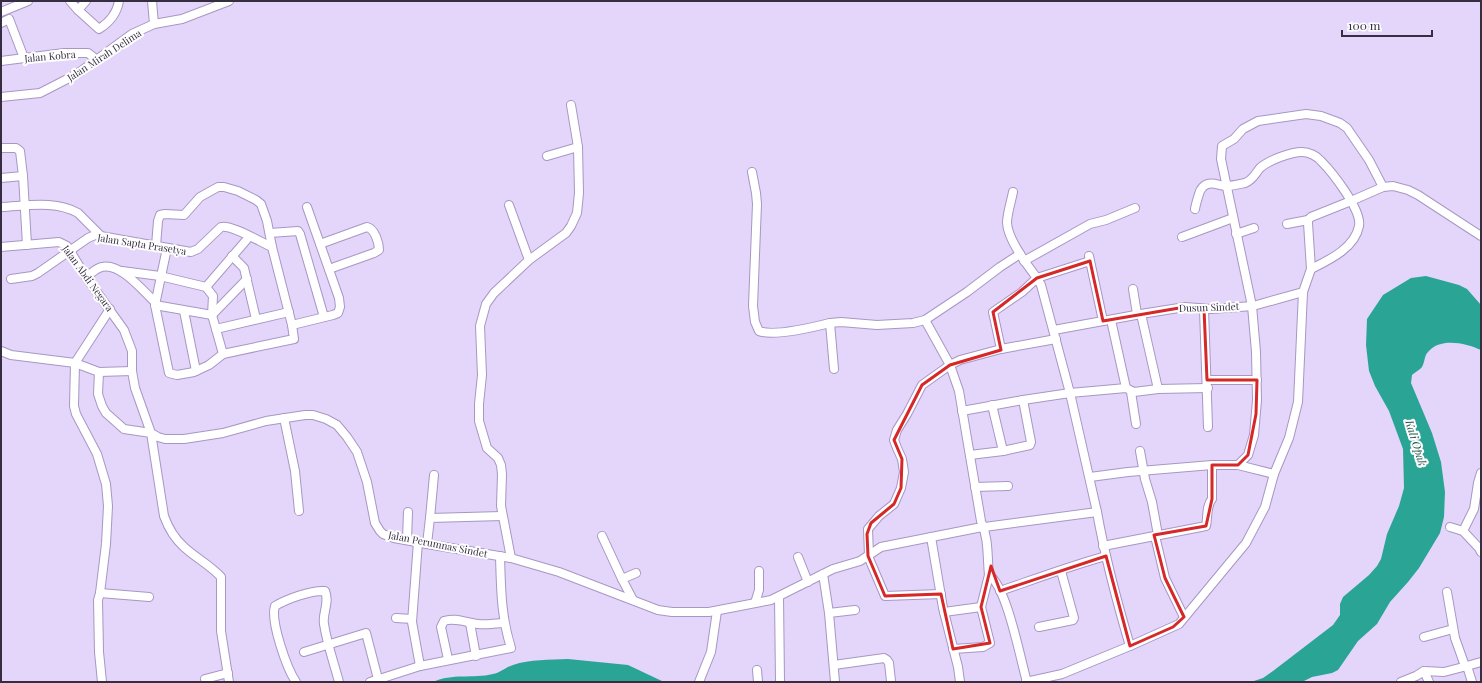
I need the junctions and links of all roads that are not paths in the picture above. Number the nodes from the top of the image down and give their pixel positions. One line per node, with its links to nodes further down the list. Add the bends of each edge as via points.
1 (28, 1): 8 (street)
2 (70, 1): 7 (street)
3 (86, 1): 7 (street)
4 (119, 1): 7 (street, via 117,11 99,29)
5 (152, 1): 10 (street)
6 (229, 1): 10 (street, Jalan Mirah Delima, via 182,19)
7 (78, 10)
8 (1, 12)
9 (5, 21): 11 (street)
10 (154, 24): 13 (street, Jalan Mirah Delima, via 132,34)
11 (24, 58): 12 (street, Jalan Kobra); 13 (street, Jalan Kobra, via 88,53)
12 (2, 59)
13 (97, 60): 14 (street, Jalan Mirah Delima, via 72,77 40,93)
14 (1, 97)
15 (571, 105): 16 (street)
16 (578, 147): 18 (street); 51 (street, via 579,204 572,226 560,239)
17 (1, 148): 20 (street, via 19,149)
18 (548, 156)
19 (752, 172): 75 (street, via 757,204 753,306 759,331 790,331)
20 (24, 176): 21 (street); 27 (street)
21 (1, 178)
22 (1227, 186): 23 (street, via 1221,159 1222,146 1258,121 1314,114 1332,119 1347,128 1369,160); 25 (street, via 1251,180 1260,168 1287,155 1307,153 1320,160 1337,179); 31 (street, via 1212,183 1207,185 1200,191); 32 (street)
23 (1383, 187): 25 (street); 39 (street, via 1393,186 1408,190)
24 (1013, 192): 50 (street, via 1007,222)
25 (1351, 201): 33 (street); 53 (street, via 1359,220 1357,232 1341,252)
26 (509, 204): 51 (street)
27 (24, 206): 28 (street); 38 (street, via 56,206 74,210); 43 (street)
28 (1, 207)
29 (307, 208): 42 (street)
30 (1135, 208): 50 (street, via 1090,224)
31 (1195, 209)
32 (1233, 218): 37 (street); 41 (street)
33 (1308, 220): 34 (street); 53 (street)
34 (1287, 224)
35 (1254, 228): 37 (street)
36 (270, 234): 44 (street, via 261,204 238,191 218,187 200,197 184,215 160,215); 46 (street); 71 (street, via 298,231 300,234)
37 (1236, 234): 64 (street)
38 (100, 235): 44 (street, Jalan Sapta Prasetya); 48 (street, Jalan Sapta Prasetya, via 90,237)
39 (1481, 236)
40 (249, 237): 46 (street, Jalan Sapta Prasetya); 47 (street, Jalan Sapta Prasetya, via 234,228 224,226 195,251); 49 (street)
41 (1182, 237)
42 (320, 244): 52 (street); 52 (street, via 367,227 373,230 379,246 379,250 374,253)
43 (27, 245): 45 (street, Jalan Abdi Negara); 48 (street, Jalan Abdi Negara, via 59,242 65,244)
44 (156, 246): 47 (street, Jalan Sapta Prasetya)
45 (1, 247)
46 (272, 247): 68 (street)
47 (167, 248): 55 (street)
48 (70, 251): 56 (street, Jalan Abdi Negara); 58 (street, Jalan Sapta Prasetya, via 38,274)
49 (232, 256): 59 (street, via 244,268); 60 (street)
50 (1022, 258): 57 (street); 73 (street, via 1000,267)
51 (529, 260): 115 (street, via 490,298 480,326 482,375 479,421 488,448 501,465)
52 (329, 269): 71 (street, via 340,307 336,314)
53 (1311, 269): 62 (street)
54 (122, 271): 55 (street); 56 (street, via 104,267); 63 (street)
55 (160, 276): 60 (street); 63 (street)
56 (86, 277): 66 (street, Jalan Abdi Negara)
57 (1037, 278): 74 (street, via 1089,258); 78 (street); 79 (street, via 993,312)
58 (11, 279)
59 (247, 279): 70 (street); 72 (street)
60 (206, 287): 70 (street, via 213,296)
61 (1133, 289): 69 (street)
62 (1303, 292): 64 (street, Dusun Sindet); 107 (street, via 1298,402 1289,438)
63 (155, 304): 67 (street); 86 (street, via 170,373 177,375)
64 (1252, 306): 65 (street, Dusun Sindet); 88 (street)
65 (1204, 309): 69 (street, Dusun Sindet, via 1185,307); 89 (street)
66 (110, 310): 82 (street); 85 (street, Jalan Abdi Negara, via 132,351)
67 (184, 311): 70 (street); 86 (street)
68 (289, 312): 72 (street); 76 (street)
69 (1139, 314): 74 (street, Dusun Sindet); 90 (street)
70 (212, 315): 77 (street)
71 (324, 318): 76 (street)
72 (256, 320): 77 (street)
73 (925, 320): 75 (street, via 877,325); 83 (street)
74 (1107, 320): 78 (street, Dusun Sindet); 91 (street)
75 (830, 323): 84 (street)
76 (292, 325): 81 (street, via 294,339)
77 (216, 329): 81 (street)
78 (1055, 335): 79 (street, Dusun Sindet); 92 (street)
79 (1001, 349): 83 (street, Dusun Sindet)
80 (1, 351): 82 (street, via 11,355)
81 (223, 354): 86 (street)
82 (75, 363): 87 (street); 142 (street, via 76,414 100,460 106,484 106,544)
83 (950, 365): 95 (street, via 959,391); 129 (street, Dusun Sindet, via 922,385 896,430 894,440 904,472 901,488 894,504 868,529)
84 (834, 369)
85 (132, 371): 87 (street); 99 (street, via 135,388)
86 (196, 371)
87 (99, 372): 99 (street, Jalan Perumnas Sindet, via 98,394 106,412 124,429)
88 (1257, 380): 89 (street); 104 (street, via 1254,435 1248,455)
89 (1207, 384): 90 (street); 98 (street)
90 (1158, 389): 91 (street)
91 (1128, 390): 92 (street); 97 (street)
92 (1070, 393): 93 (street); 109 (street)
93 (1023, 400): 94 (street); 100 (street, via 1031,444)
94 (992, 405): 95 (street); 100 (street)
95 (962, 411): 102 (street)
96 (284, 418): 99 (street, Jalan Perumnas Sindet, via 223,434 184,439 165,439); 112 (street, via 295,471); 123 (street, Jalan Perumnas Sindet, via 313,415 326,418 337,425 357,452 367,482 376,527 383,534)
97 (1136, 424)
98 (1208, 427)
99 (151, 433): 173 (street, via 164,516 168,525 184,547 221,577 221,631)
100 (1003, 451): 102 (street)
101 (1140, 451): 105 (street)
102 (970, 455): 111 (street)
103 (1212, 465): 104 (street); 105 (street); 120 (street, via 1212,499 1206,526)
104 (1238, 465): 107 (street)
105 (1143, 471): 109 (street); 120 (street, via 1152,502)
106 (1481, 473): 119 (street, via 1474,510)
107 (1274, 474): 153 (street, via 1265,507 1246,543)
108 (434, 475): 116 (street)
109 (1090, 477): 114 (street)
110 (1008, 486): 111 (street)
111 (974, 487): 117 (street)
112 (299, 512)
113 (408, 512): 123 (street)
114 (1097, 512): 117 (street, Jalan Perumnas Sindet); 126 (street)
115 (502, 516): 116 (street); 132 (street)
116 (430, 518): 125 (street)
117 (984, 527): 122 (street, Jalan Perumnas Sindet); 137 (street, via 988,545)
118 (1450, 527): 119 (street)
119 (1463, 531): 127 (street)
120 (1157, 535): 126 (street); 153 (street, via 1165,578)
121 (602, 536): 138 (street)
122 (931, 537): 129 (street, Jalan Perumnas Sindet, via 881,547); 143 (street)
123 (407, 540): 124 (street, Jalan Perumnas Sindet)
124 (418, 542): 125 (street, Jalan Perumnas Sindet); 155 (street)
125 (427, 544): 128 (street, Jalan Perumnas Sindet)
126 (1104, 546): 130 (street)
127 (1480, 548)
128 (500, 556): 132 (street, Jalan Perumnas Sindet); 157 (street)
129 (868, 556): 136 (street, Jalan Perumnas Sindet); 143 (street, Dusun Sindet, via 885,596)
130 (1106, 556): 134 (street); 162 (street)
131 (798, 557): 139 (street)
132 (511, 558): 146 (street, Jalan Perumnas Sindet, via 560,572)
133 (759, 571): 147 (street, via 759,590)
134 (1061, 571): 140 (street); 158 (street, via 1074,618)
135 (636, 573): 138 (street)
136 (823, 574): 139 (street, Jalan Perumnas Sindet); 152 (street)
137 (989, 575): 140 (street); 148 (street)
138 (622, 579): 146 (street)
139 (808, 582): 144 (street, Jalan Perumnas Sindet)
140 (1000, 590): 187 (street)
141 (1447, 592): 159 (street)
142 (100, 593): 145 (street); 177 (street, via 98,616)
143 (941, 594): 151 (street)
144 (779, 596): 147 (street, Jalan Perumnas Sindet); 184 (street)
145 (149, 597)
146 (634, 600): 150 (street, Jalan Perumnas Sindet, via 664,612)
147 (755, 603): 150 (street, Jalan Perumnas Sindet)
148 (982, 607): 151 (street); 163 (street, via 990,643 983,647)
149 (855, 610): 152 (street)
150 (717, 611): 182 (street, via 711,652)
151 (944, 612): 163 (street)
152 (829, 613): 168 (street)
153 (1184, 617): 162 (street, via 1179,624)
154 (396, 618): 155 (street)
155 (412, 619): 169 (street)
156 (470, 623): 157 (street); 165 (street); 166 (street, via 448,620 442,624)
157 (504, 623): 165 (street, via 510,648)
158 (1040, 627)
159 (1454, 629): 160 (street); 170 (street)
160 (1424, 637)
161 (329, 645): 164 (street); 175 (street, via 366,633); 179 (street, via 323,623 327,604 325,591 318,590 275,606 274,618 284,657); 180 (street)
162 (1130, 646): 187 (street, via 1062,674)
163 (953, 649): 186 (street)
164 (304, 652)
165 (476, 656): 166 (street)
166 (448, 659): 169 (street)
167 (1481, 662): 170 (street)
168 (834, 665): 176 (street, via 884,658 888,660); 185 (street)
169 (420, 666): 175 (street)
170 (1466, 666): 172 (street, via 1444,672); 190 (street)
171 (758, 670): 183 (street)
172 (1424, 671): 188 (street); 189 (street)
173 (228, 673): 174 (street); 178 (street)
174 (205, 679)
175 (378, 679): 181 (street)
176 (891, 681)
177 (102, 682)
178 (229, 682)
179 (296, 682)
180 (339, 682)
181 (370, 682)
182 (699, 682)
183 (758, 682)
184 (780, 682)
185 (835, 682)
186 (960, 682)
187 (1026, 682)
188 (1401, 682)
189 (1429, 682)
190 (1472, 682)

